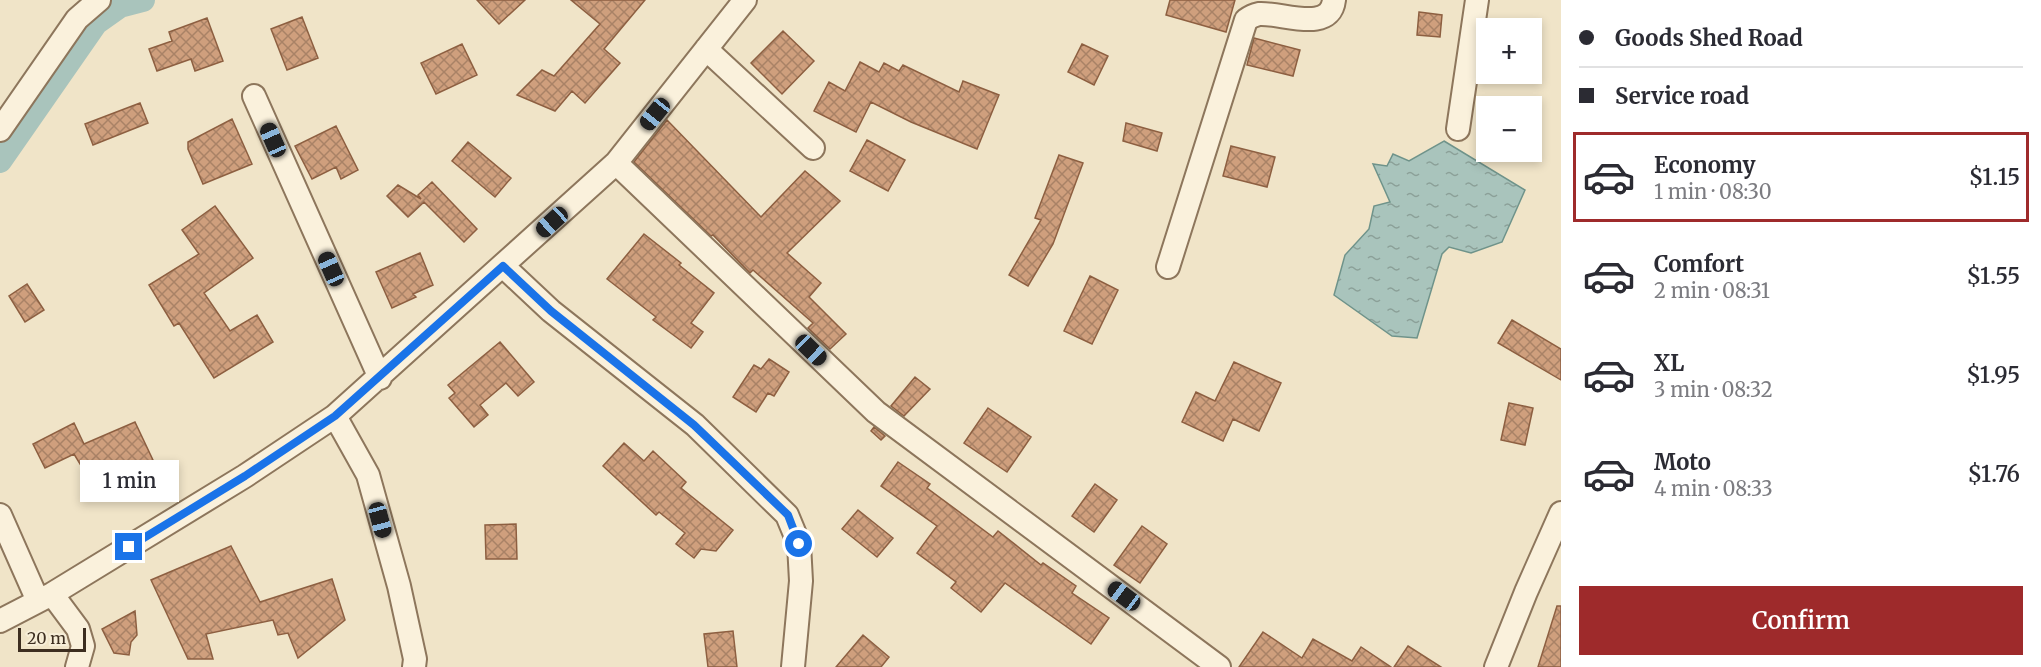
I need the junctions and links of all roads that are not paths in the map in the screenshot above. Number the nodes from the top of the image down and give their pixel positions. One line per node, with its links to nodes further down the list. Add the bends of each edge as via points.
1 (99, 0): 8 (street, via 76,19)
2 (744, 0): 5 (street)
3 (1334, 0): 12 (street, via 1333,9 1324,17 1306,20 1256,14 1246,20)
4 (1477, 0): 7 (street)
5 (706, 49): 9 (street); 10 (street)
6 (254, 96): 13 (street)
7 (1458, 129)
8 (0, 130)
9 (813, 147)
10 (616, 163): 11 (street); 22 (street, via 876,412)
11 (503, 266): 13 (street); 21 (street, via 551,311 694,425 788,515 799,544 801,581)
12 (1168, 267)
13 (380, 378): 14 (street)
14 (335, 416): 17 (street); 20 (street, via 368,475 399,586)
15 (1561, 513): 23 (street)
16 (0, 515): 17 (street)
17 (45, 598): 18 (street); 19 (street, via 78,629 83,646)
18 (0, 621)
19 (77, 667)
20 (414, 667)
21 (793, 667)
22 (1219, 667)
23 (1496, 667)

